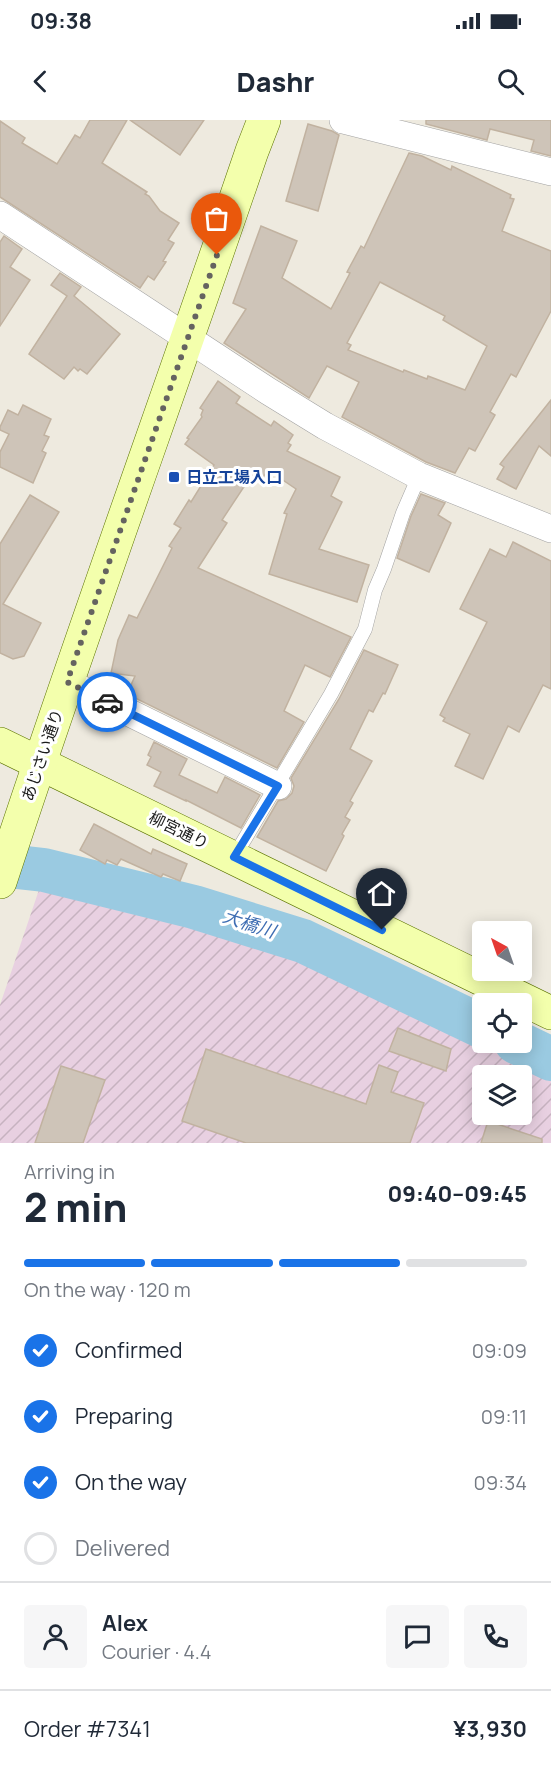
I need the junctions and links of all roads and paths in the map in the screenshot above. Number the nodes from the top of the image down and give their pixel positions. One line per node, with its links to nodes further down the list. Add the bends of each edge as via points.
1 (264, 120): 5 (street, あじさい通り)
2 (343, 120): 3 (street)
3 (551, 172)
4 (0, 215): 5 (street)
5 (189, 338): 6 (street, via 325,426); 8 (street, あじさい通り)
6 (419, 476): 7 (street); 11 (lane, via 375,590 365,628)
7 (551, 529)
8 (67, 682): 10 (street, あじさい通り); 11 (street)
9 (0, 744): 10 (street, 柳宮通り)
10 (39, 762): 12 (street, 柳宮通り); 13 (street, あじさい通り)
11 (278, 786): 12 (lane)
12 (234, 857): 14 (street, 柳宮通り)
13 (0, 882)
14 (551, 1013)

